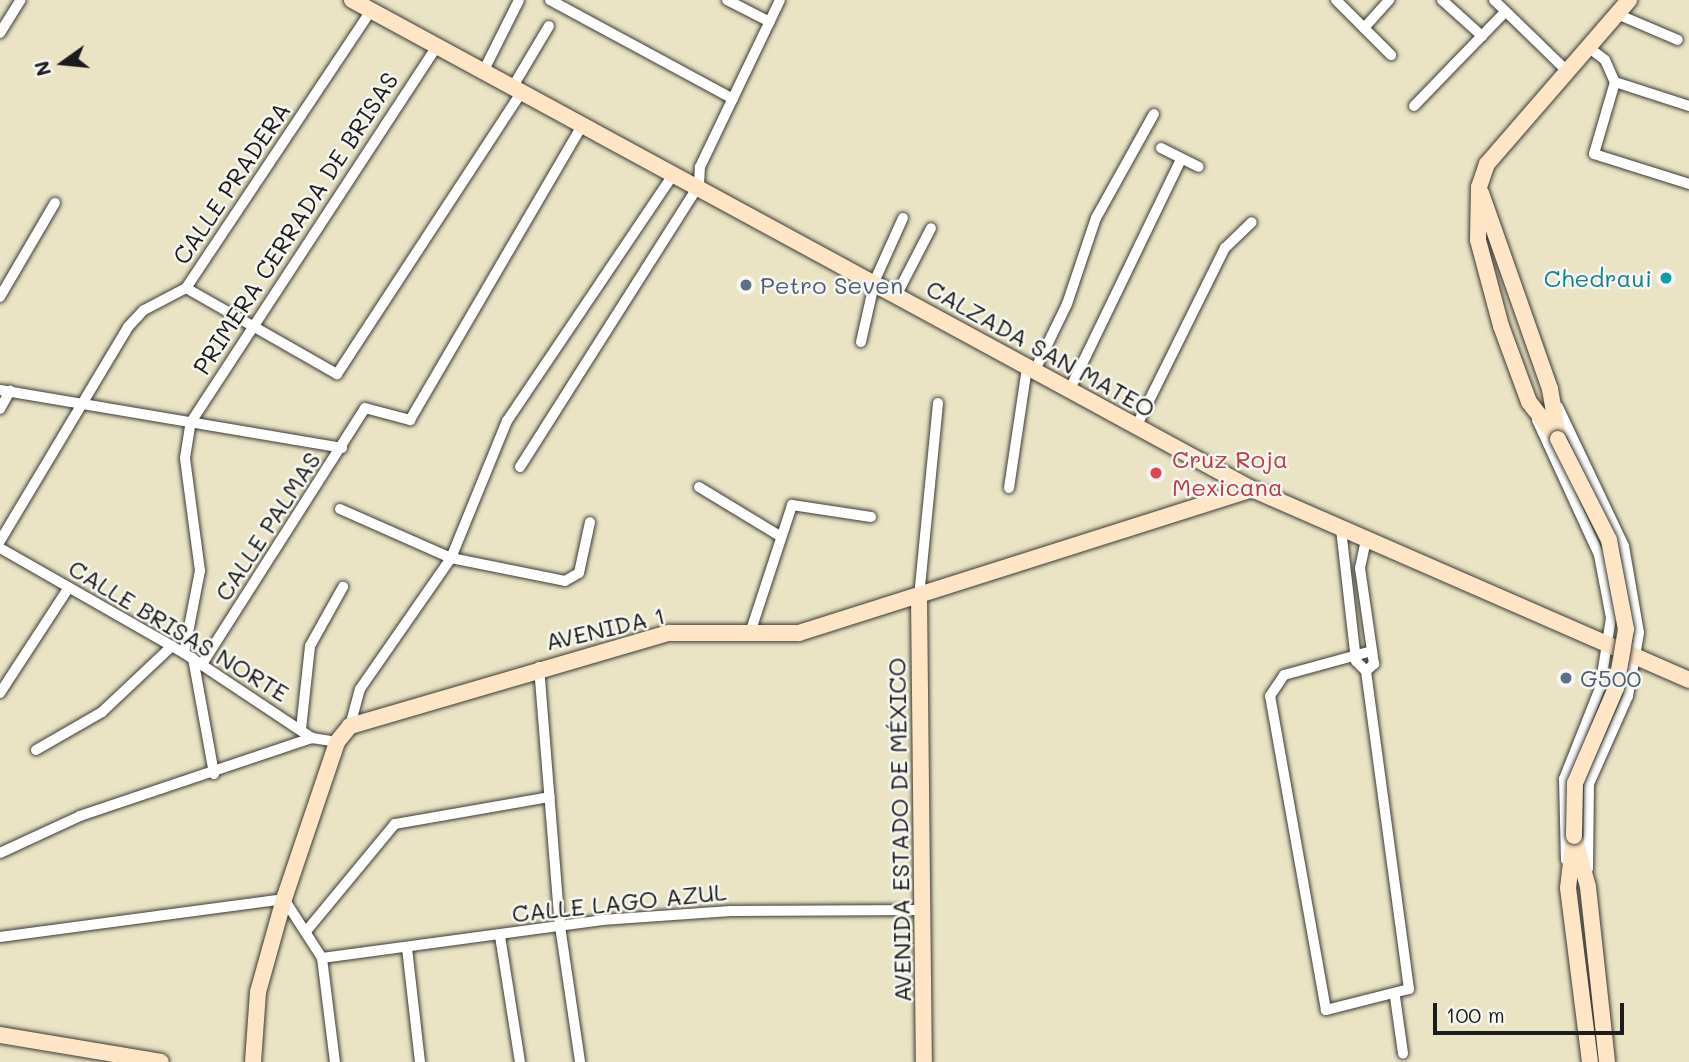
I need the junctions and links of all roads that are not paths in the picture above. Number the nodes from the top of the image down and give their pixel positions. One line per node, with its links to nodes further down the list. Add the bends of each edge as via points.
1 (21, 0): 18 (street)
2 (352, 0): 12 (street, CALZADA SAN MATEO)
3 (519, 0): 25 (street)
4 (550, 0): 28 (street)
5 (727, 0): 15 (street)
6 (779, 0): 15 (street)
7 (1336, 0): 17 (street)
8 (1389, 0): 17 (street)
9 (1442, 0): 19 (street)
10 (1494, 0): 13 (street)
11 (1629, 0): 14 (street)
12 (371, 11): 21 (street, CALZADA SAN MATEO); 47 (street, CALLE PRADERA)
13 (1503, 14): 19 (street); 24 (street)
14 (1617, 14): 20 (street); 22 (street)
15 (769, 22): 28 (street)
16 (549, 26): 27 (street)
17 (1364, 28): 23 (street)
18 (0, 33)
19 (1482, 36): 29 (street)
20 (1678, 40)
21 (436, 47): 25 (street, CALZADA SAN MATEO); 50 (street, PRIMERA CERRADA DE BRISAS)
22 (1588, 47): 24 (street); 26 (street, via 1605,60)
23 (1391, 55)
24 (1567, 71): 39 (street, via 1487,164)
25 (483, 72): 27 (street, CALZADA SAN MATEO)
26 (1615, 82): 30 (street); 37 (street, via 1594,154)
27 (516, 91): 32 (street, CALZADA SAN MATEO); 50 (street, via 337,374)
28 (733, 99): 38 (street, via 700,167)
29 (1415, 106)
30 (1689, 106)
31 (1154, 114): 52 (street, via 1096,218 1067,304)
32 (582, 125): 36 (street, CALZADA SAN MATEO); 63 (street, CALLE PALMAS, via 406,422 365,408)
33 (1161, 148): 34 (street)
34 (1181, 159): 35 (street); 55 (street)
35 (1199, 167)
36 (674, 173): 38 (street, CALZADA SAN MATEO); 76 (street, via 507,421)
37 (1689, 184)
38 (699, 185): 46 (street, CALZADA SAN MATEO); 64 (street)
39 (1479, 187): 44 (street); 45 (street, via 1478,240)
40 (55, 203): 49 (street)
41 (903, 218): 46 (street)
42 (1252, 222): 62 (street, via 1225,248)
43 (931, 228): 48 (street)
44 (1511, 273): 45 (street, via 1497,267); 53 (street)
45 (1488, 278): 56 (street)
46 (875, 280): 48 (street, CALZADA SAN MATEO); 51 (street)
47 (186, 288): 50 (street); 58 (street, CALLE PRADERA, via 144,310 128,327)
48 (897, 294): 52 (street, CALZADA SAN MATEO)
49 (0, 297)
50 (249, 327): 61 (street, PRIMERA CERRADA DE BRISAS)
51 (861, 342)
52 (1031, 370): 55 (street, CALZADA SAN MATEO); 66 (street)
53 (1550, 389): 60 (street); 81 (street, via 1624,546)
54 (5, 390): 58 (street); 59 (street)
55 (1069, 391): 62 (street, CALZADA SAN MATEO)
56 (1529, 402): 60 (street); 80 (street, via 1599,555)
57 (939, 403): 79 (street)
58 (82, 405): 61 (street); 74 (street, CALLE PRADERA)
59 (0, 409)
60 (1549, 417): 103 (street, bridge, via 1608,540 1625,610 1616,688 1575,783)
61 (191, 422): 63 (street); 88 (street, via 185,458 200,571)
62 (1136, 427): 67 (street, CALZADA SAN MATEO)
63 (342, 448): 88 (street, CALLE PALMAS)
64 (520, 467)
65 (699, 487): 72 (street)
66 (1009, 488)
67 (1252, 489): 71 (street, CALZADA SAN MATEO); 79 (street, AVENIDA 1)
68 (340, 509): 76 (street)
69 (871, 517): 72 (street, via 792,505)
70 (590, 522): 76 (street, via 574,580)
71 (1341, 529): 73 (street, CALZADA SAN MATEO); 86 (street)
72 (780, 536): 82 (street)
73 (1366, 540): 83 (street, CALZADA SAN MATEO); 85 (street, via 1360,568)
74 (0, 541)
75 (0, 548): 77 (street, CALLE BRISAS NORTE)
76 (451, 558): 95 (street, via 360,689)
77 (69, 587): 84 (street, CALLE BRISAS NORTE); 94 (street)
78 (343, 587): 96 (street, via 310,646)
79 (919, 597): 82 (street, AVENIDA 1, via 799,633); 107 (street, AVENIDA ESTADO DE MÉXICO)
80 (1611, 618): 81 (street, via 1623,627); 83 (street)
81 (1638, 619): 87 (street)
82 (750, 633): 89 (street, AVENIDA 1, via 669,634)
83 (1610, 645): 87 (street, CALZADA SAN MATEO); 91 (street)
84 (172, 646): 88 (street, CALLE BRISAS NORTE); 99 (street, via 103,712)
85 (1372, 651): 86 (street); 90 (street, via 1374,664)
86 (1360, 654): 90 (street, via 1357,666); 114 (street, via 1284,675 1270,696 1321,1007)
87 (1637, 657): 92 (street, CALZADA SAN MATEO); 93 (street)
88 (193, 659): 96 (street, CALLE BRISAS NORTE); 100 (street)
89 (539, 667): 95 (street, AVENIDA 1); 101 (street)
90 (1366, 671): 114 (street, via 1405,932 1409,989)
91 (1604, 675): 93 (street, via 1617,671); 105 (street, via 1564,779)
92 (1689, 680)
93 (1630, 686): 104 (street, via 1589,784)
94 (0, 693)
95 (350, 726): 98 (street)
96 (301, 730): 97 (street, CALLE BRISAS NORTE)
97 (312, 738): 98 (street, CALLE BRISAS NORTE); 100 (street)
98 (337, 742): 106 (street)
99 (36, 750)
100 (214, 775): 102 (street, via 80,816)
101 (550, 797): 108 (street); 109 (street, via 396,824)
102 (0, 853)
103 (1576, 861): 104 (street); 105 (street)
104 (1588, 887): 125 (street)
105 (1568, 888): 124 (street)
106 (284, 899): 109 (street); 111 (street); 118 (street, via 258,992)
107 (922, 910): 108 (street, CALLE LAGO AZUL, via 732,911); 123 (street, AVENIDA ESTADO DE MÉXICO)
108 (560, 926): 110 (street, CALLE LAGO AZUL); 122 (street)
109 (307, 929): 113 (street)
110 (500, 936): 112 (street, CALLE LAGO AZUL); 121 (street)
111 (0, 937)
112 (407, 948): 113 (street, CALLE LAGO AZUL); 120 (street)
113 (322, 958): 119 (street)
114 (1395, 997): 116 (street)
115 (0, 1035): 117 (street)
116 (1403, 1053)
117 (161, 1062)
118 (253, 1062)
119 (335, 1062)
120 (421, 1062)
121 (520, 1062)
122 (580, 1062)
123 (924, 1062)
124 (1590, 1062)
125 (1607, 1062)

